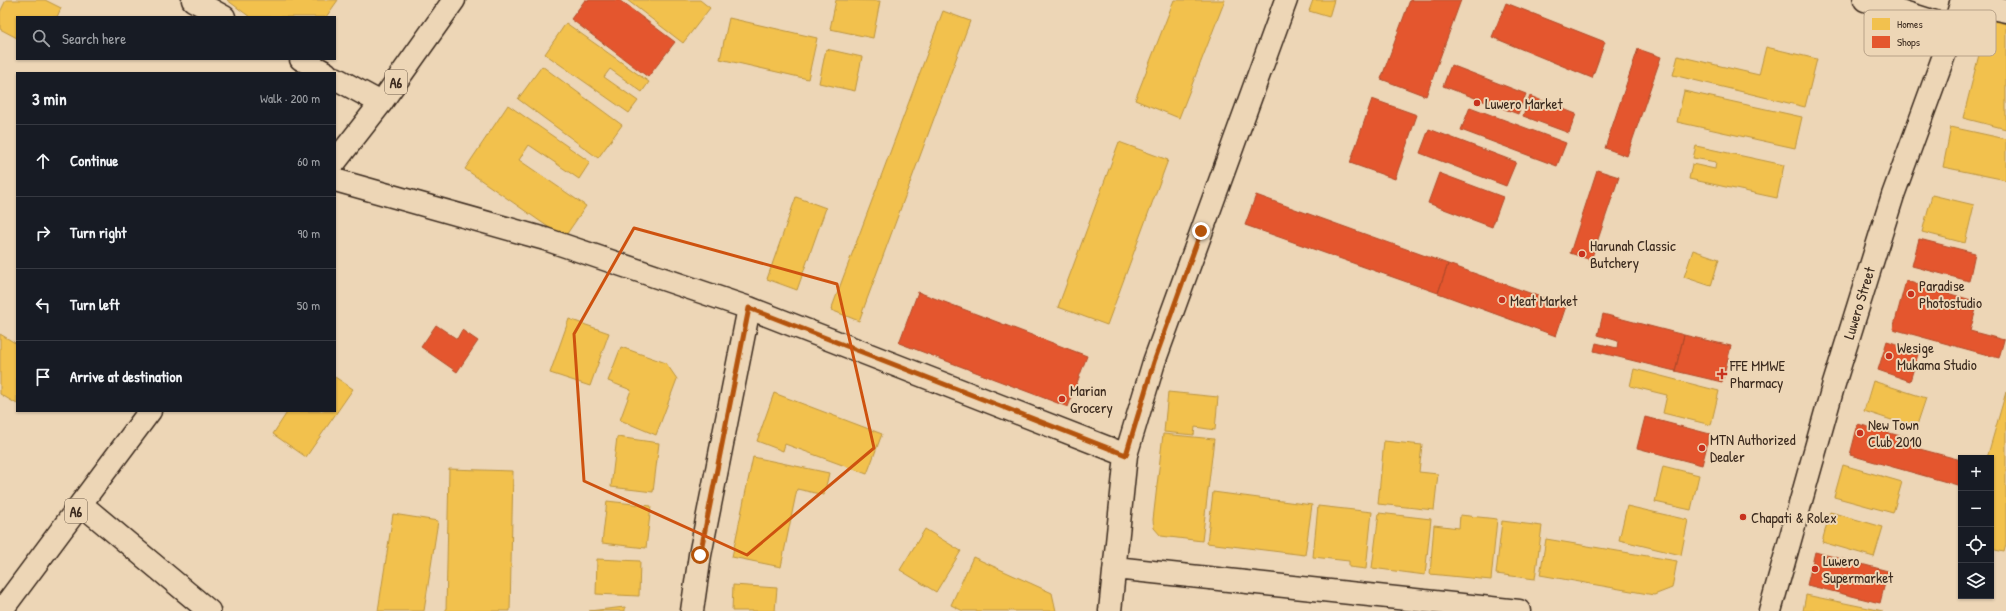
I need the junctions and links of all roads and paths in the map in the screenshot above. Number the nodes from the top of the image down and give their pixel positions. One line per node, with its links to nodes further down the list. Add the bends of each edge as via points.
1 (193, 0): 8 (street)
2 (454, 0): 13 (street, A6)
3 (1286, 0): 18 (street, via 1154,362)
4 (1865, 0): 6 (street)
5 (1962, 1): 7 (street)
6 (1897, 10)
7 (2006, 11)
8 (222, 16)
9 (1944, 56): 26 (street, Luwero Street, via 1886,217 1833,387)
10 (303, 60): 11 (street)
11 (324, 72)
12 (336, 79): 13 (street)
13 (381, 103): 14 (street, A6)
14 (336, 161)
15 (336, 180): 16 (street, via 545,238)
16 (749, 308): 18 (street); 23 (street, via 700,555)
17 (149, 412): 19 (street, A6)
18 (1126, 455): 20 (street)
19 (81, 504): 21 (street, A6); 22 (street)
20 (1115, 568): 24 (street); 25 (street)
21 (1, 611)
22 (209, 611)
23 (692, 611)
24 (1110, 611)
25 (1519, 611)
26 (1770, 611)

